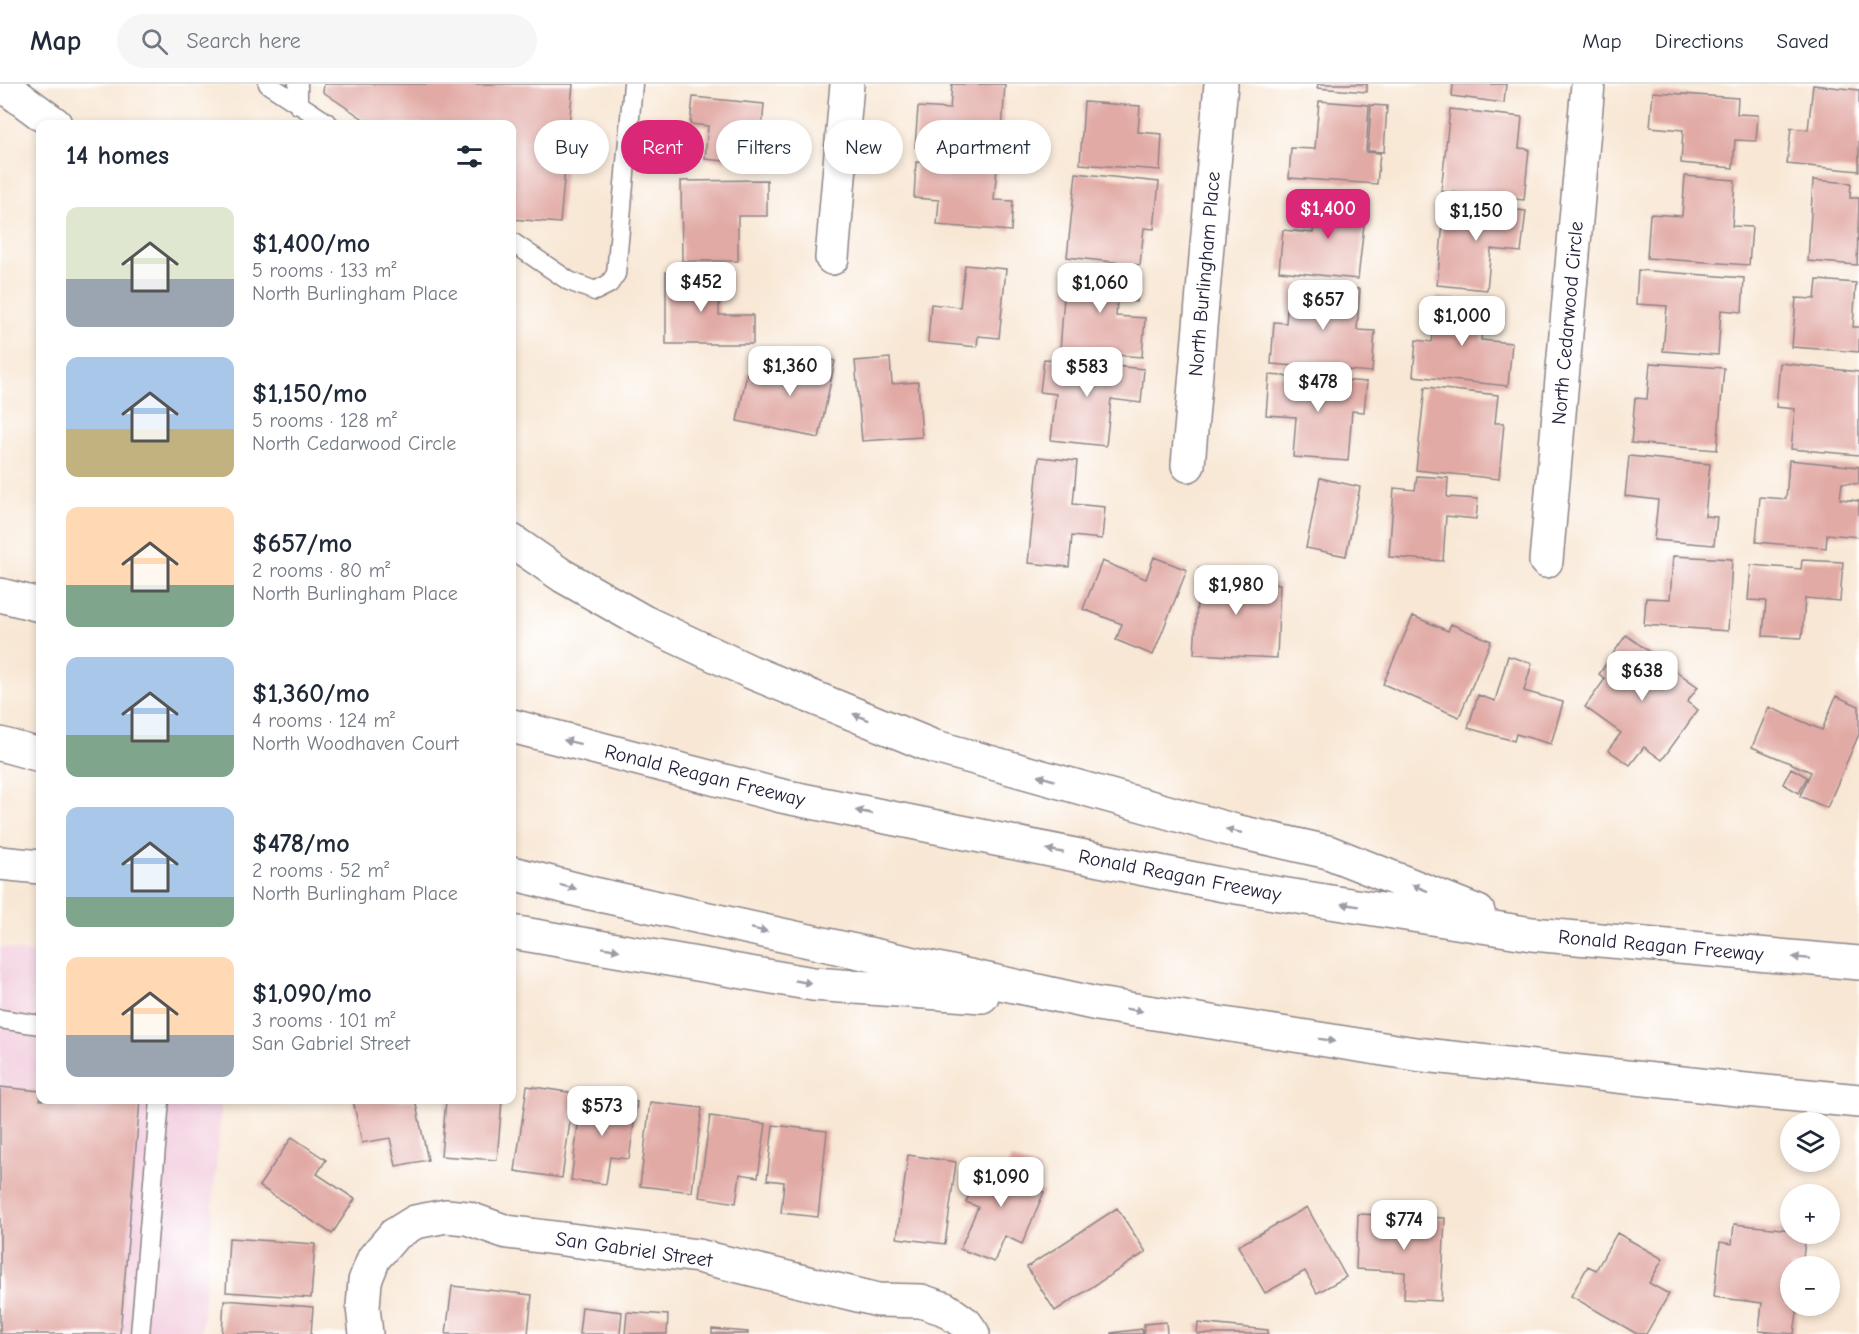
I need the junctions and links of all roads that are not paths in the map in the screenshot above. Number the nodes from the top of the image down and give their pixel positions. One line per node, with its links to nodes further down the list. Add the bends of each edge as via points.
1 (1, 84): 9 (main road)
2 (268, 84): 8 (lane)
3 (298, 84): 8 (lane)
4 (633, 84): 11 (lane, via 616,274 609,284 595,291 569,281)
5 (847, 84): 12 (main road)
6 (1221, 84): 13 (main road, North Burlingham Place)
7 (1588, 84): 15 (main road, North Cedarwood Circle)
8 (298, 105): 10 (lane)
9 (50, 120)
10 (322, 120)
11 (516, 245)
12 (832, 258)
13 (1188, 465)
14 (516, 544): 25 (main road, one-way to 14, via 1328,852 1234,831 932,746 751,672 644,621 563,576)
15 (1546, 561)
16 (0, 595): 17 (main road)
17 (36, 605)
18 (516, 727): 25 (main road, Ronald Reagan Freeway, one-way to 18, via 1224,885 794,798)
19 (0, 744): 20 (main road)
20 (36, 754)
21 (0, 863): 22 (main road)
22 (36, 867)
23 (516, 874): 27 (main road, one-way to 27)
24 (516, 933): 27 (main road, one-way to 27, via 813,984)
25 (1532, 934): 26 (main road, Ronald Reagan Freeway, one-way to 25)
26 (1859, 963)
27 (1097, 1004): 30 (main road, one-way to 30, via 1415,1054)
28 (0, 1019): 29 (lane)
29 (36, 1024)
30 (1859, 1101)
31 (160, 1104): 32 (lane)
32 (140, 1334)
33 (366, 1334): 34 (main road, San Gabriel Street, via 365,1281 374,1258 394,1235 415,1222 446,1216 467,1218 507,1232 698,1256 878,1300 921,1301 945,1309)
34 (973, 1334)

